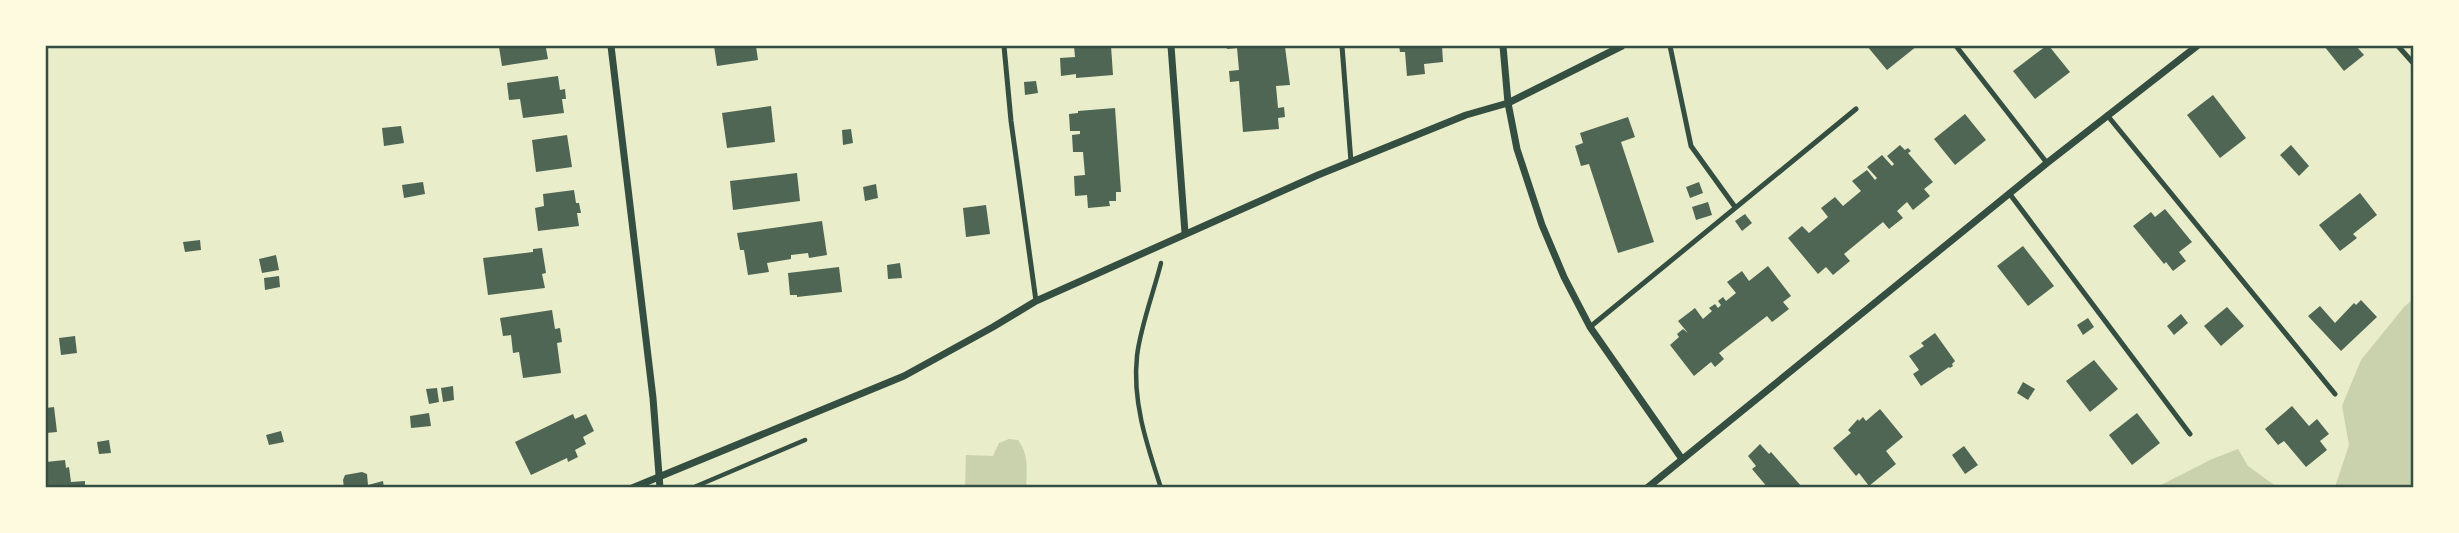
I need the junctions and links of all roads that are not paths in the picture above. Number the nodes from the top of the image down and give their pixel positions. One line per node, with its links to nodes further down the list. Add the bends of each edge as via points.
1 (611, 46): 25 (street)
2 (1004, 46): 20 (lane)
3 (1171, 46): 19 (street)
4 (1342, 46): 15 (lane)
5 (1503, 46): 12 (street)
6 (1622, 46): 12 (street)
7 (1670, 46): 18 (lane, via 1692,146)
8 (1956, 46): 16 (lane)
9 (2197, 46): 14 (street)
10 (2398, 46): 11 (lane)
11 (2413, 64)
12 (1508, 103): 15 (street, via 1466,115); 21 (street, via 1517,149 1542,225)
13 (1856, 109): 18 (lane)
14 (2107, 115): 16 (street); 22 (lane)
15 (1351, 162): 19 (street)
16 (2047, 163): 17 (street)
17 (2009, 193): 23 (lane); 24 (street)
18 (1735, 207): 21 (lane)
19 (1185, 233): 20 (street)
20 (1036, 301): 25 (street, via 904,376)
21 (1590, 327): 24 (street)
22 (2335, 394)
23 (2190, 434)
24 (1682, 459): 28 (street)
25 (660, 476): 26 (street); 27 (street)
26 (632, 488)
27 (660, 488)
28 (1647, 488)

